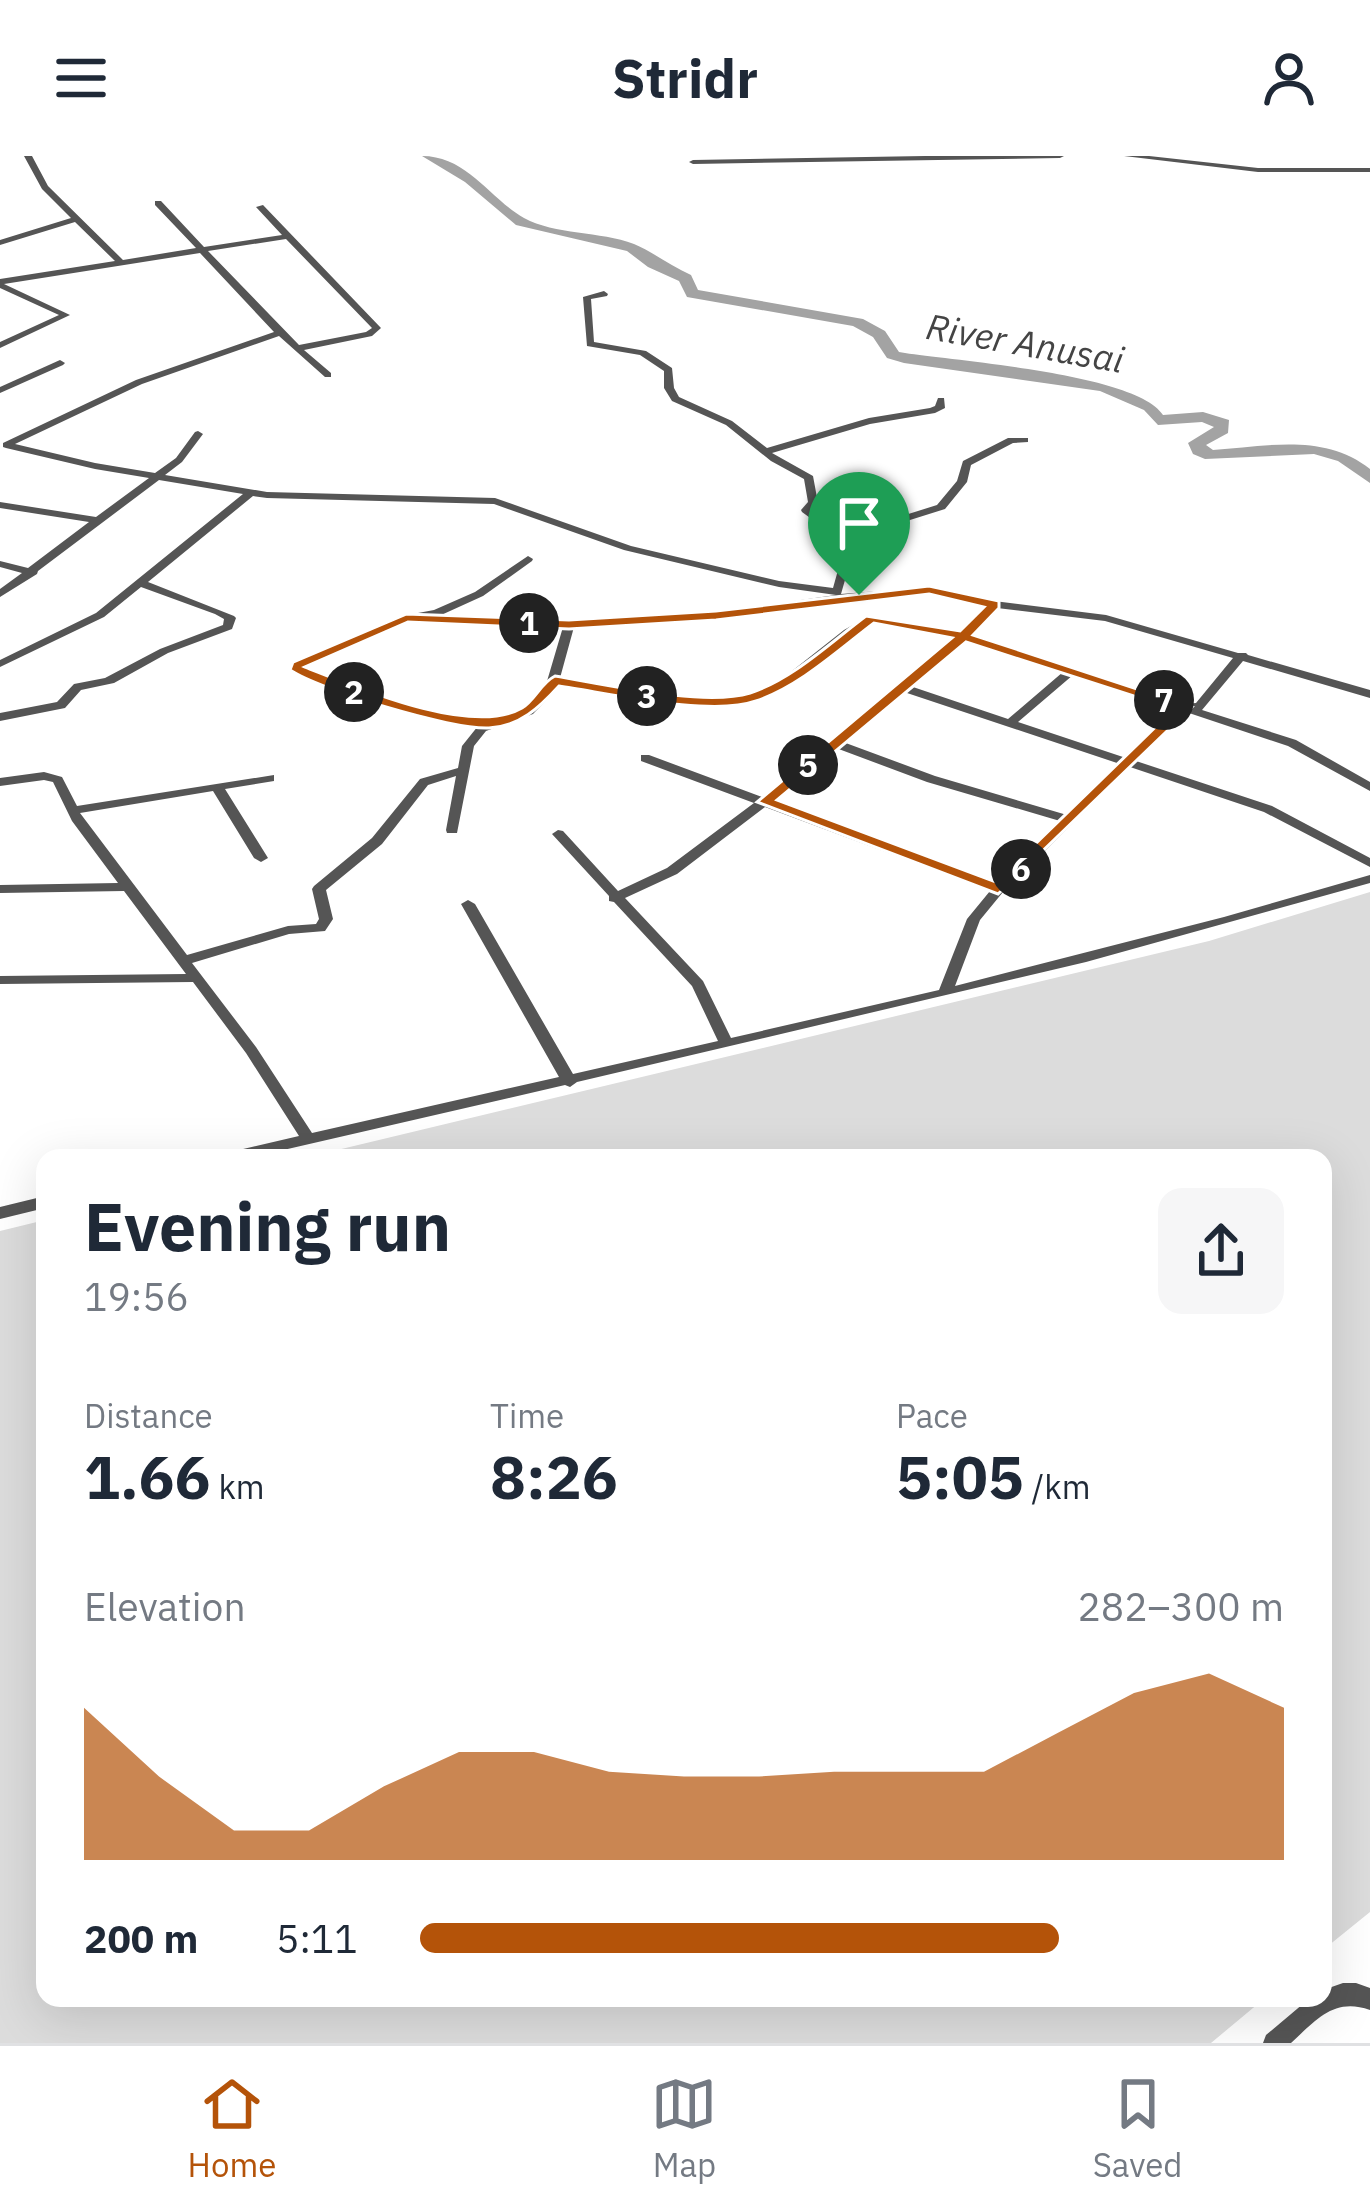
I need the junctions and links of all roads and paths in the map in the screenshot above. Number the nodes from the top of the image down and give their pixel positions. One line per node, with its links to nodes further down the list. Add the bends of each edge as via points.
1 (28, 156): 8 (street)
2 (1060, 156): 4 (street)
3 (1128, 156): 5 (street, via 1258,170)
4 (693, 162)
5 (1370, 170)
6 (158, 203): 11 (street)
7 (260, 207): 9 (street)
8 (75, 219): 10 (street); 12 (street)
9 (289, 236): 11 (street); 17 (street, via 377,328)
10 (0, 243)
11 (204, 250): 12 (street); 15 (street)
12 (122, 264): 13 (street)
13 (0, 283): 16 (street, via 66,315)
14 (604, 294): 25 (street, via 586,297 590,344 656,358 669,370 675,399 729,423)
15 (280, 333): 17 (street); 24 (street, via 139,382)
16 (0, 345)
17 (299, 348): 19 (street)
18 (60, 363): 20 (street)
19 (328, 375)
20 (0, 390)
21 (941, 400): 25 (street, via 932,412)
22 (198, 434): 26 (street)
23 (1025, 440): 30 (street, via 966,463 962,482 940,507 906,518)
24 (3, 446): 26 (street)
25 (765, 452): 30 (street, via 808,478 813,503 806,510 815,521)
26 (156, 477): 27 (street); 29 (street)
27 (250, 493): 34 (street); 35 (street, via 494,501 628,548)
28 (0, 505): 29 (street)
29 (96, 520): 33 (street)
30 (881, 540): 35 (street, via 844,565)
31 (528, 560): 39 (street, via 479,594)
32 (0, 564): 33 (street)
33 (33, 572): 36 (street)
34 (140, 582): 43 (street, via 81,627); 49 (street, via 219,611 230,617 228,627 163,651 122,677 78,686 62,705)
35 (837, 592): 37 (street)
36 (0, 594)
37 (859, 595): 38 (street, via 929,590); 40 (street)
38 (994, 604): 41 (street); 42 (street, via 1106,618)
39 (406, 618): 40 (street); 51 (street, via 298,670 375,700)
40 (569, 624): 45 (street)
41 (964, 636): 44 (street); 45 (street, via 872,619 749,699 679,699); 46 (street)
42 (1242, 655): 47 (street); 48 (street, via 1199,707)
43 (0, 664)
44 (1072, 670): 48 (street); 50 (street)
45 (555, 681): 51 (street, via 529,711)
46 (904, 688): 50 (street); 52 (street)
47 (1370, 694)
48 (1185, 707): 54 (street); 59 (street, via 1292,743)
49 (0, 717)
50 (1011, 722): 54 (street)
51 (488, 724): 55 (street, via 468,746)
52 (833, 743): 60 (street); 62 (street)
53 (645, 758): 60 (street)
54 (1131, 764): 62 (street); 66 (street, via 1268,809)
55 (464, 770): 63 (street); 73 (street, via 424,782 377,842 320,889 320,928)
56 (270, 778): 58 (street)
57 (0, 782): 61 (street, via 53,777)
58 (217, 787): 61 (street); 65 (street)
59 (1370, 787)
60 (765, 802): 70 (street); 71 (street, via 672,871)
61 (73, 811): 68 (street)
62 (1070, 820): 70 (street)
63 (452, 830)
64 (558, 834): 71 (street)
65 (261, 858)
66 (1370, 863)
67 (1370, 879): 76 (street)
68 (129, 887): 69 (street); 73 (street)
69 (0, 889)
70 (998, 889): 76 (street, via 974,919)
71 (614, 898): 77 (street, via 698,984)
72 (468, 904): 78 (street)
73 (186, 960): 74 (street)
74 (198, 978): 75 (street); 79 (street)
75 (0, 980)
76 (945, 992): 77 (street)
77 (727, 1044): 78 (street)
78 (570, 1082): 79 (street)
79 (308, 1138): 80 (street)
80 (263, 1149)
81 (36, 1204): 82 (street)
82 (0, 1213)
83 (1332, 1996): 84 (street, via 1358,1992)
84 (1370, 1999)
85 (1319, 2007): 86 (street)
86 (1274, 2043)

